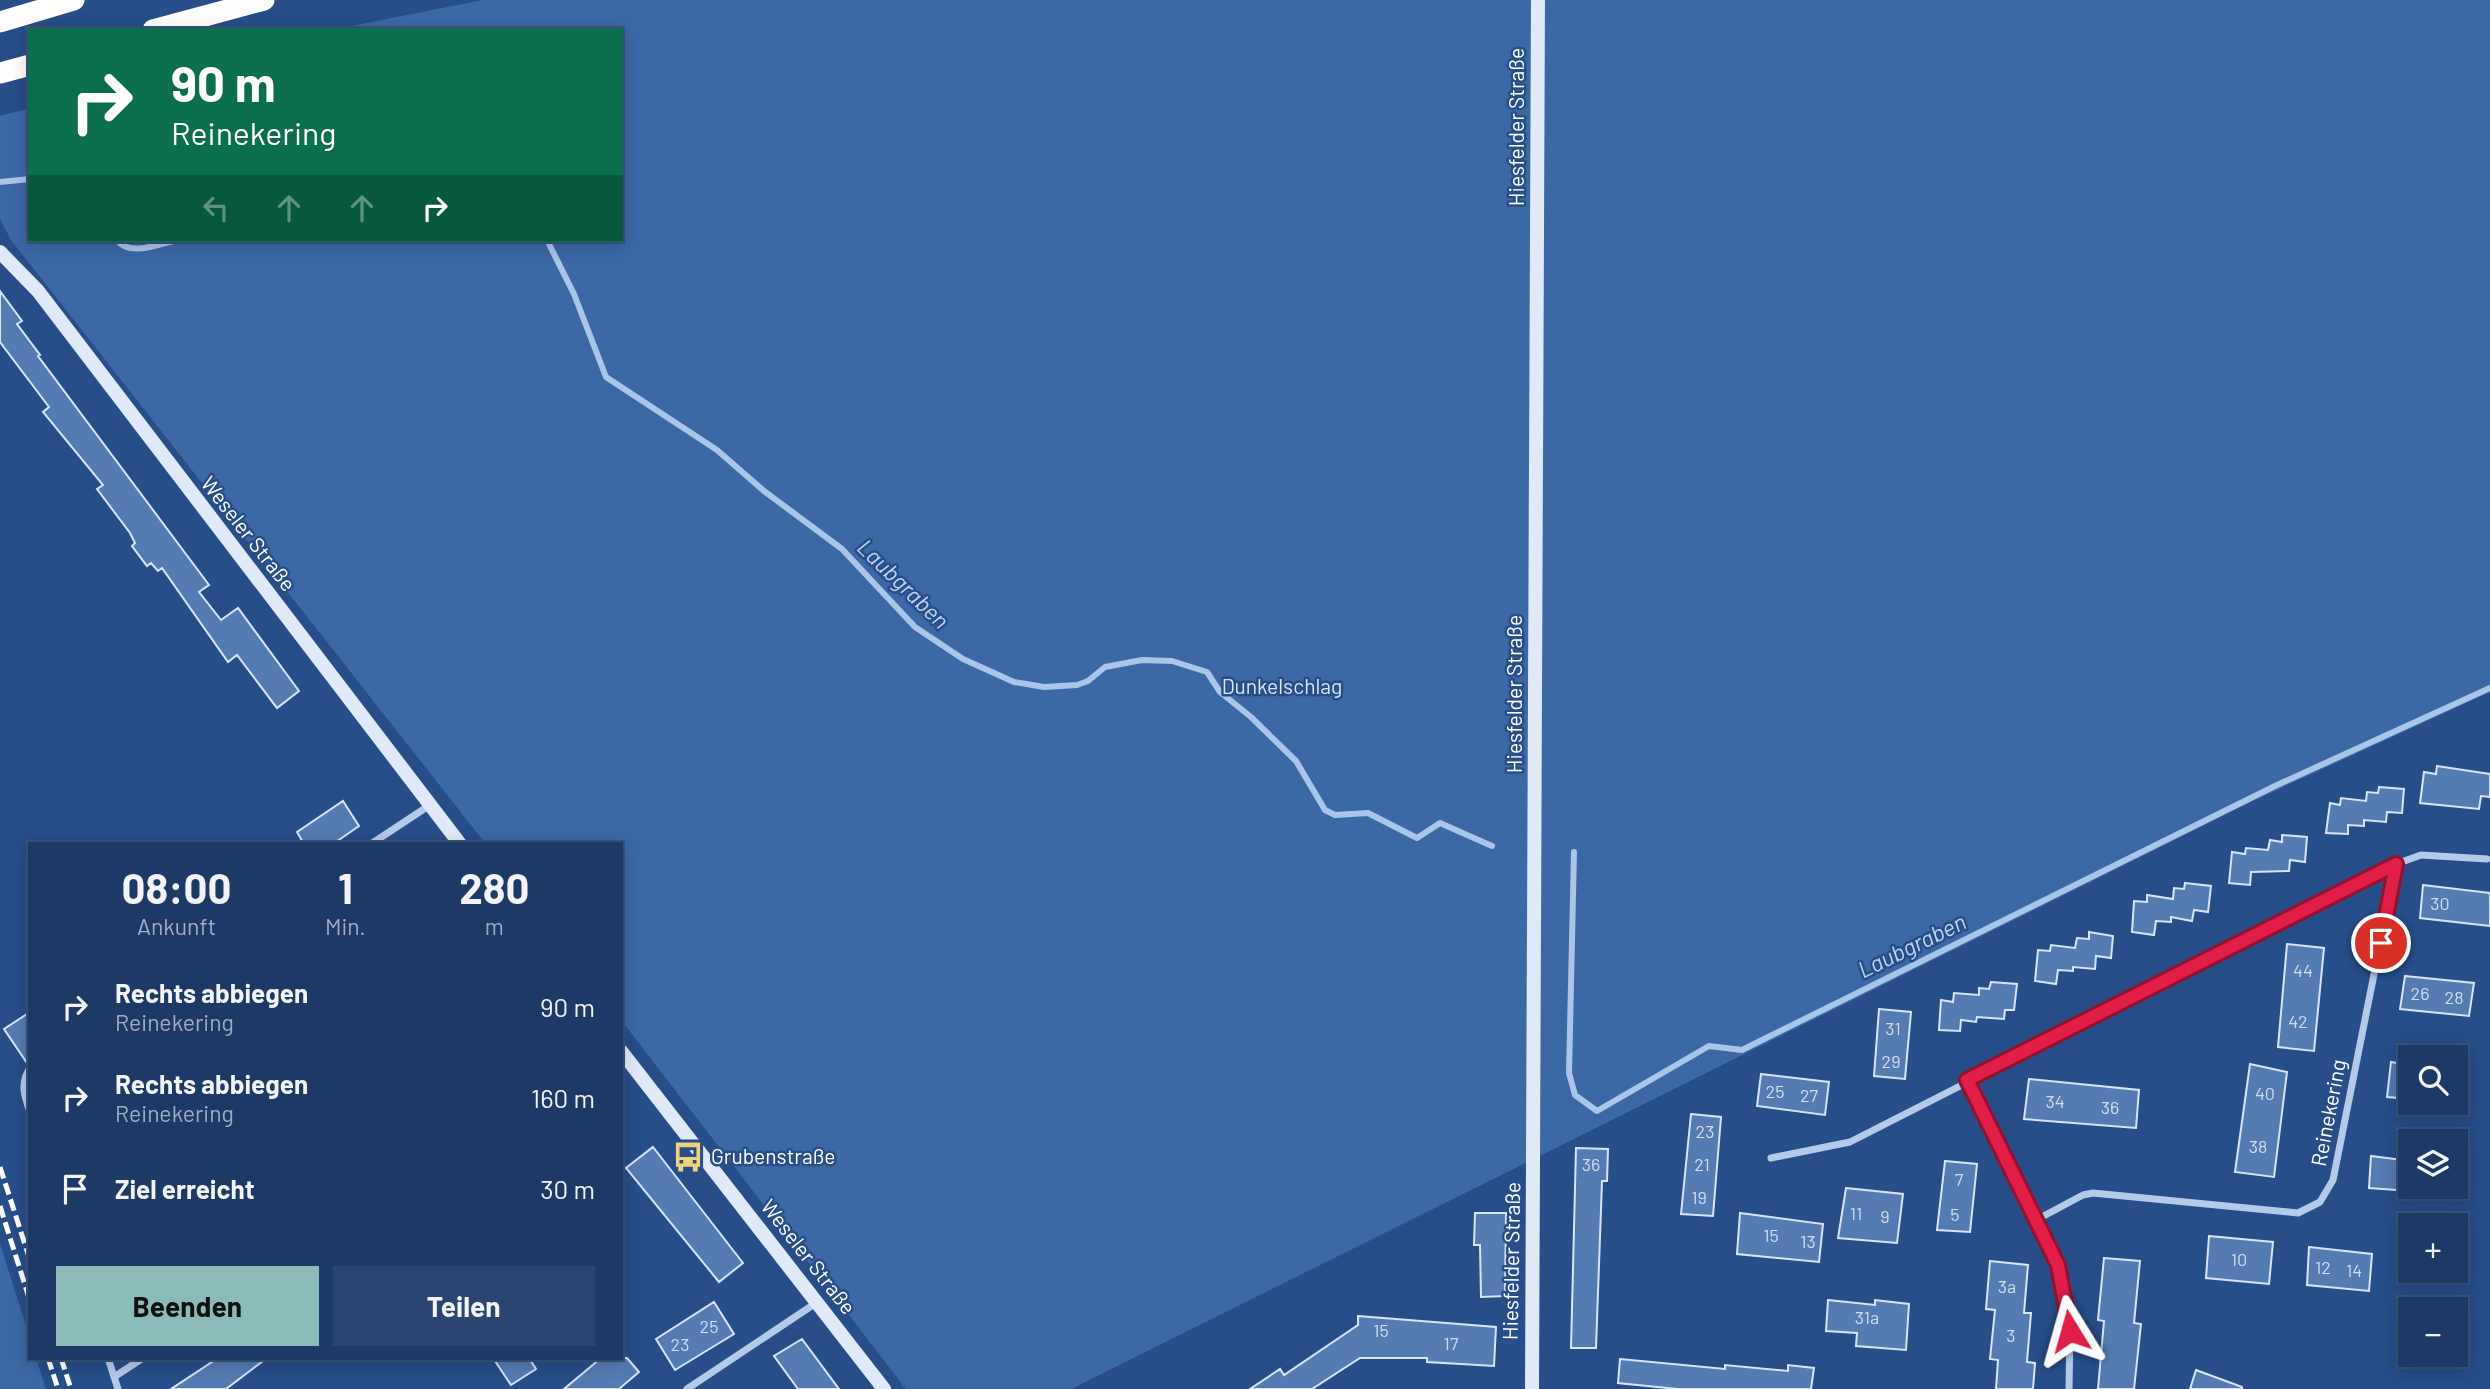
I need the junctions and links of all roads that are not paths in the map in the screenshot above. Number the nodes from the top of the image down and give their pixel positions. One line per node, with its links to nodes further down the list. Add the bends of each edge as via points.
1 (74, 0): 4 (highway)
2 (264, 0): 5 (highway)
3 (1538, 0): 27 (street, Hiesfelder Straße)
4 (0, 22)
5 (160, 28)
6 (28, 66): 7 (highway)
7 (0, 74)
8 (0, 252): 9 (street, Weseler Straße, via 38,291)
9 (430, 805): 10 (street); 11 (street, Weseler Straße)
10 (374, 842)
11 (458, 842)
12 (2487, 859): 13 (street, via 2421,855)
13 (2396, 864): 16 (street); 19 (street, Reinekering, via 2333,1180 2320,1202 2298,1213 2093,1193)
14 (623, 1054): 20 (street, Weseler Straße)
15 (28, 1071): 17 (street, via 23,1090)
16 (1967, 1080): 18 (street, via 1850,1142); 19 (street)
17 (28, 1106)
18 (1771, 1158)
19 (2038, 1219): 28 (street, via 2058,1265 2067,1307)
20 (816, 1303): 25 (street); 26 (street, Weseler Straße)
21 (109, 1360): 23 (street)
22 (140, 1360): 23 (street)
23 (114, 1377): 24 (street)
24 (118, 1389)
25 (687, 1389)
26 (884, 1389)
27 (1532, 1389)
28 (2068, 1389)

